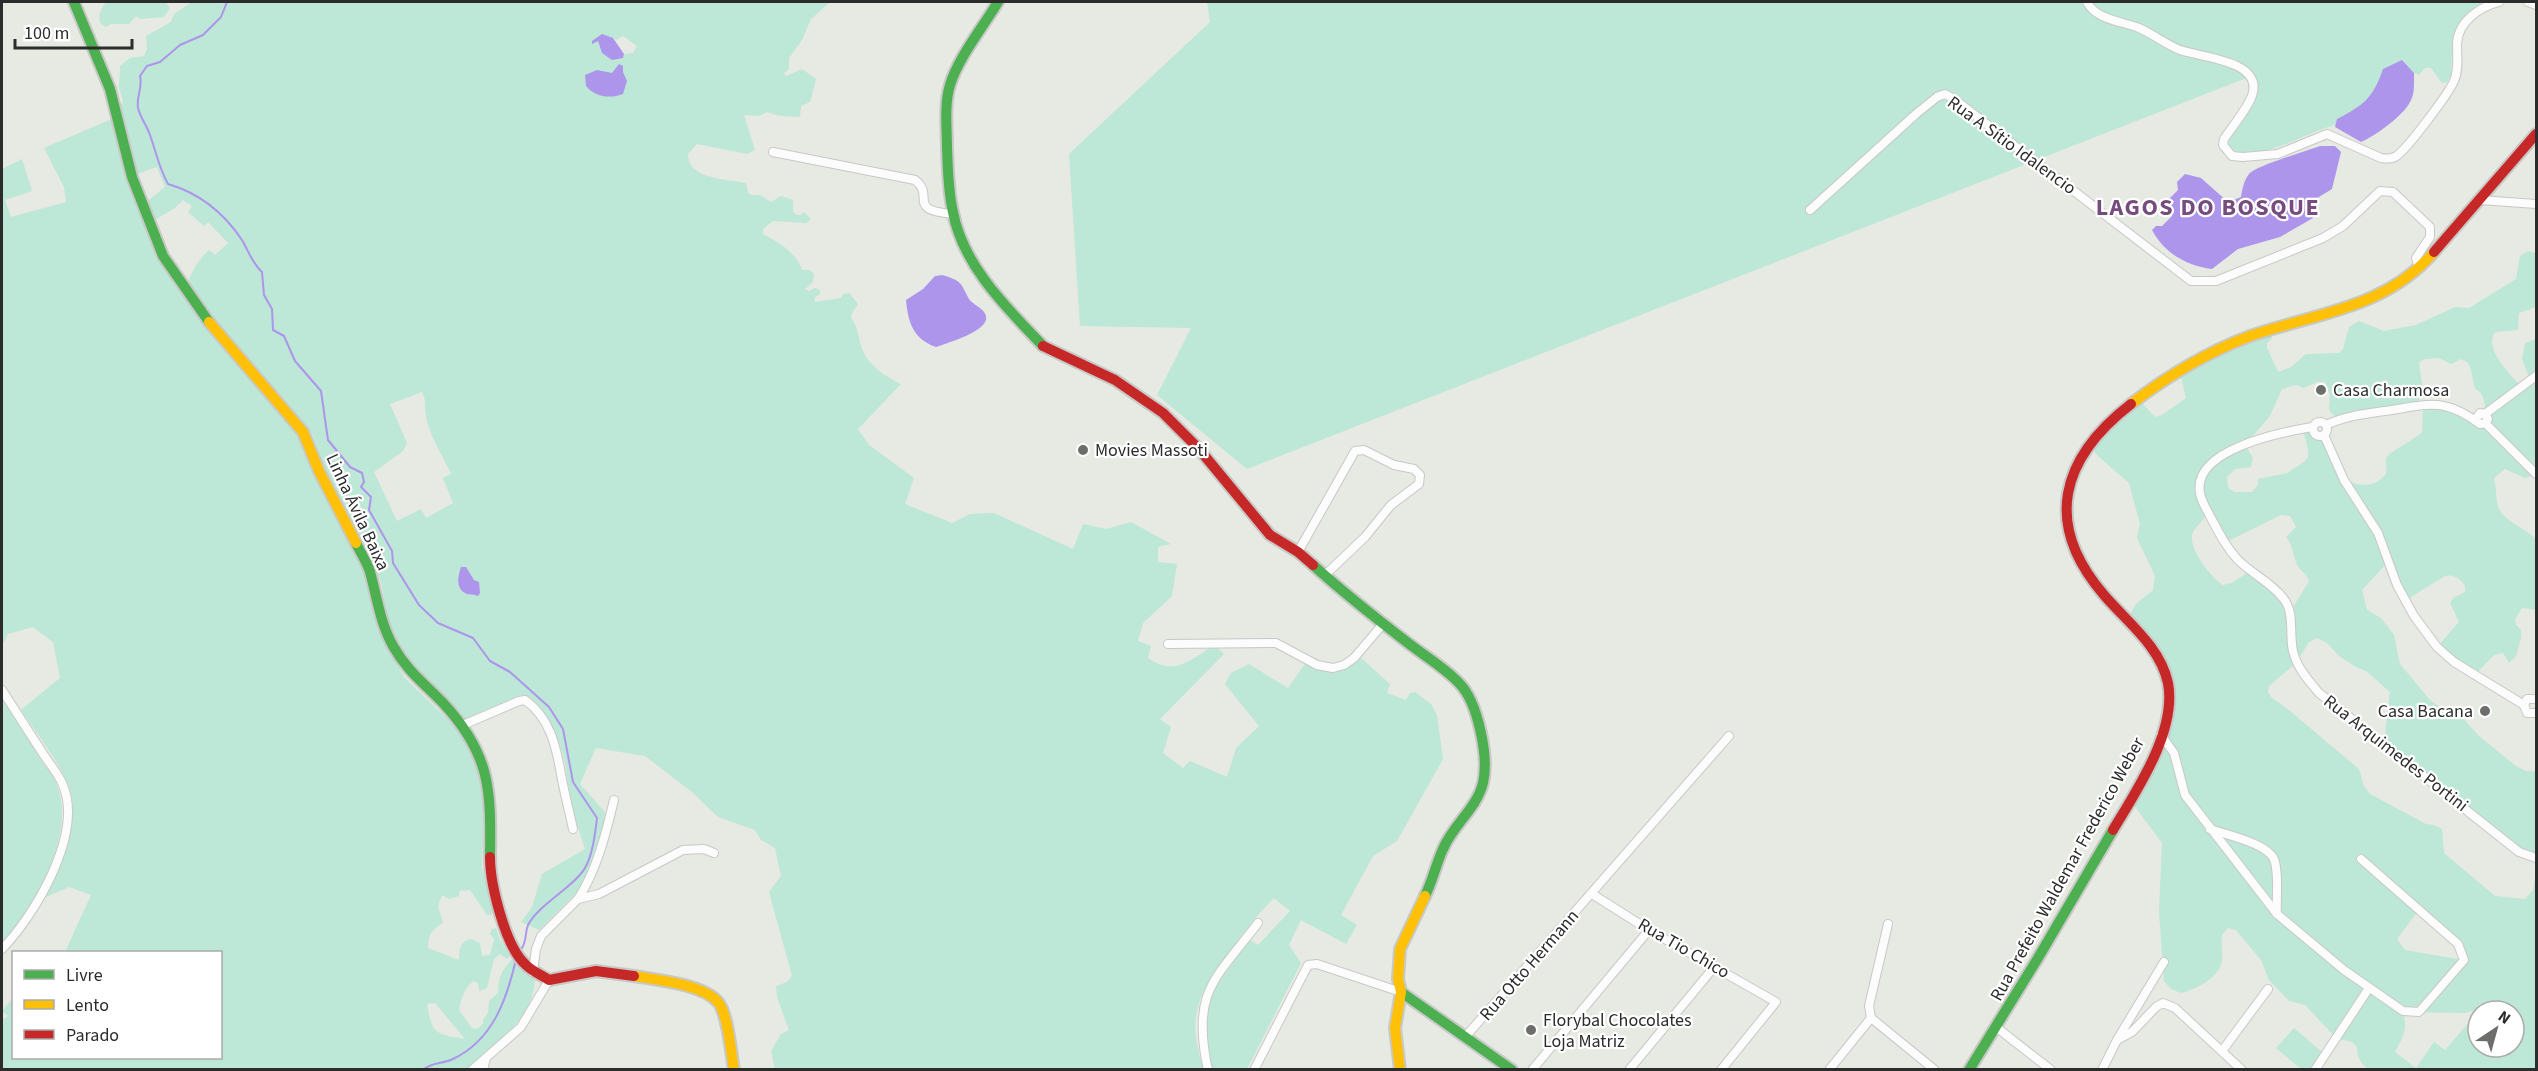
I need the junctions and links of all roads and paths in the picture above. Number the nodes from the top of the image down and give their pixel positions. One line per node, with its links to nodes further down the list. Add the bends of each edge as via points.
1 (74, 2): 30 (street, Linha Ávila Baixa, via 110,89 132,177 163,256 217,333 303,432 369,569 381,619 396,651 409,671)
2 (998, 2): 12 (street, via 966,51 950,85 946,134)
3 (2087, 2): 4 (street, via 2104,16 2140,28 2177,49 2233,64 2246,72 2253,94 2224,139 2223,145 2232,156 2278,154 2327,134 2389,159 2402,152 2452,85 2457,68 2457,40 2463,25 2478,11)
4 (2499, 2)
5 (2528, 2): 6 (street)
6 (2536, 5)
7 (2536, 134): 9 (street, Rua Prefeito Waldemar Frederico Weber)
8 (773, 152): 12 (street, via 915,180 921,186 927,209)
9 (2480, 200): 10 (street); 13 (street, Rua Prefeito Waldemar Frederico Weber)
10 (2536, 204)
11 (1810, 210): 13 (street, Rua A Sítio Idalencio, via 1916,114 1945,94 2190,281 2216,281 2323,238 2343,226 2380,191 2388,190 2430,227 2430,237 2416,258)
12 (953, 214): 22 (street, via 975,266 1035,338 1055,354 1115,381 1163,412 1199,449 1262,527)
13 (2419, 268): 31 (street, Rua Prefeito Waldemar Frederico Weber, via 2371,297 2262,332 2205,356 2112,418 2071,474 2067,502 2071,535 2091,578 2141,634 2166,673 2169,701)
14 (2536, 376): 15 (street)
15 (2486, 414): 16 (street, via 2480,412); 17 (street)
16 (2476, 418): 17 (street, via 2480,424); 18 (street, via 2451,408 2418,404 2350,416)
17 (2485, 423): 21 (street)
18 (2326, 425): 19 (street, via 2318,421); 20 (street)
19 (2312, 427): 20 (street, via 2315,435); 37 (street, Rua Arquimedes Portini, via 2244,445 2215,460 2203,476 2200,493 2224,543 2278,591 2288,606 2296,663 2312,685 2519,852)
20 (2324, 435): 28 (street, via 2344,480 2378,533 2397,585 2414,616 2454,662)
21 (2536, 474)
22 (1298, 552): 23 (street); 23 (street, via 1355,451 1364,450 1417,471 1419,484 1391,505)
23 (1324, 576): 24 (street)
24 (1383, 624): 25 (street, via 1354,658 1333,668 1317,665 1276,643); 52 (street, via 1460,683 1475,712 1485,757 1479,796 1443,848 1429,890 1404,937 1399,969)
25 (1168, 644)
26 (2, 690): 45 (street, via 62,783 68,821 37,903)
27 (2536, 699): 28 (street, via 2527,699)
28 (2524, 705): 29 (street, via 2528,713)
29 (2536, 713)
30 (463, 725): 34 (street, via 519,701 532,705 555,742); 48 (street, Linha Ávila Baixa, via 481,758 487,780 493,891 511,944)
31 (2161, 735): 35 (street, via 2175,753 2185,795); 54 (street, Rua Prefeito Waldemar Frederico Weber, via 2127,806)
32 (1729, 736): 39 (street, Rua Otto Hermann)
33 (614, 800): 40 (street, via 607,829)
34 (573, 829)
35 (2210, 829): 41 (street); 41 (street, via 2269,852 2275,861)
36 (714, 853): 40 (street, via 704,849 683,850 598,894)
37 (2536, 858)
38 (2361, 859): 51 (street, via 2458,944 2464,960 2419,1012 2403,1011)
39 (1592, 894): 44 (street, Rua Tio Chico); 55 (street, Rua Otto Hermann)
40 (578, 899): 48 (street, via 541,936)
41 (2277, 914): 51 (street)
42 (1258, 923): 62 (street, via 1213,981 1205,998 1202,1040)
43 (1888, 924): 53 (street, via 1869,1006)
44 (1649, 930): 47 (street, Rua Tio Chico); 66 (street)
45 (2, 949)
46 (2164, 962): 56 (street)
47 (1714, 966): 67 (street); 68 (street, Rua Tio Chico, via 1776,1002)
48 (528, 968): 49 (street)
49 (549, 980): 58 (street, via 521,1027); 61 (street, via 597,971 668,981 708,993 719,1003 724,1016)
50 (2268, 988): 57 (street)
51 (2369, 988): 75 (street)
52 (1401, 992): 55 (street); 63 (street, via 1317,963 1308,965); 64 (street, via 1395,1028)
53 (1871, 1018): 69 (street); 70 (street)
54 (1996, 1027): 71 (street, Rua Prefeito Waldemar Frederico Weber); 72 (street)
55 (1466, 1036): 65 (street)
56 (2117, 1040): 57 (street, via 2132,1032 2160,1004 2171,1005); 73 (street)
57 (2222, 1051): 74 (street)
58 (486, 1058): 59 (street); 60 (street)
59 (472, 1070)
60 (483, 1070)
61 (734, 1070)
62 (1208, 1070)
63 (1254, 1070)
64 (1400, 1070)
65 (1512, 1070)
66 (1532, 1070)
67 (1629, 1070)
68 (1721, 1070)
69 (1829, 1070)
70 (1935, 1070)
71 (1969, 1070)
72 (2051, 1070)
73 (2102, 1070)
74 (2242, 1070)
75 (2315, 1070)

